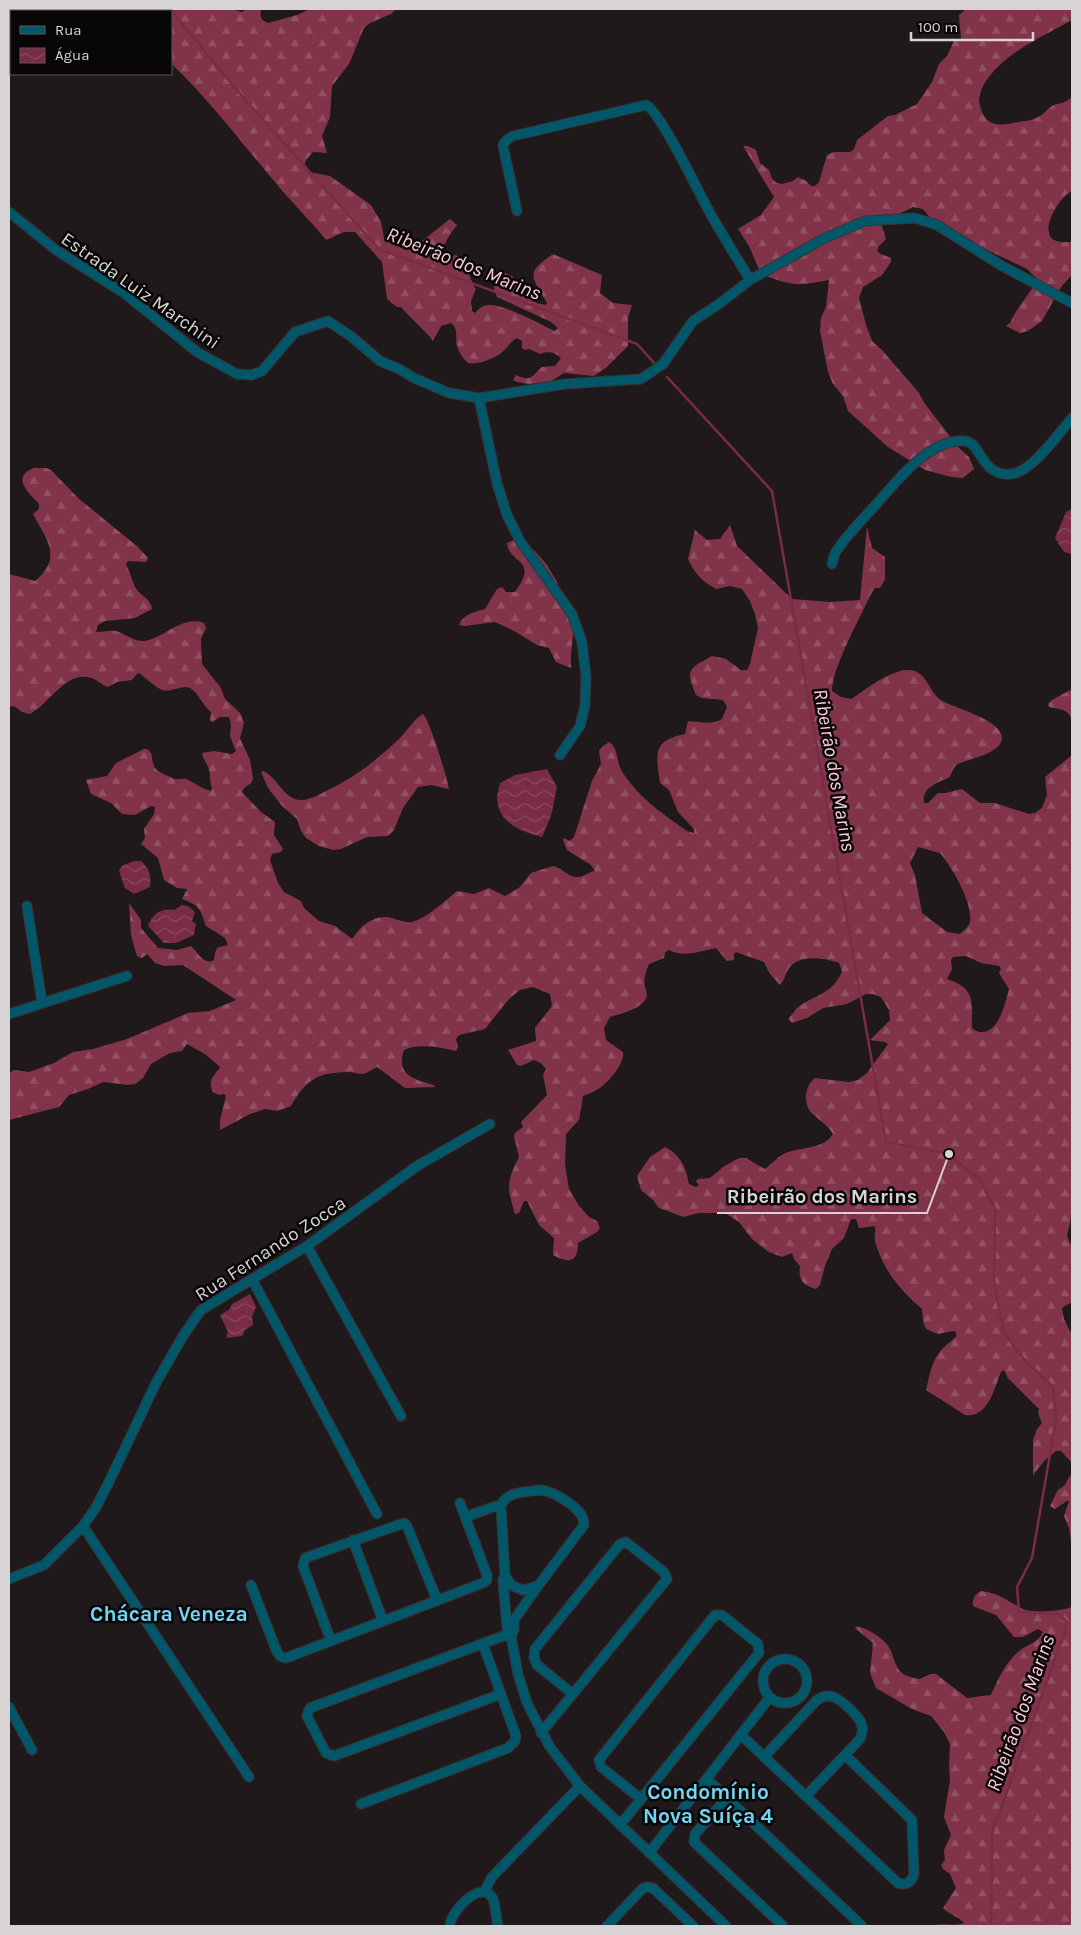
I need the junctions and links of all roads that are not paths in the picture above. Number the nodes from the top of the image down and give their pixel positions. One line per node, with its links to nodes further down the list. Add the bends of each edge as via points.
1 (517, 211): 3 (street, via 503,146 506,140 646,105 671,140)
2 (9, 212): 5 (street, Estrada Luiz Marchini, via 56,250 124,293 197,352 237,374 252,375 262,371 295,332 328,321 352,336 380,361 449,393)
3 (750, 280): 4 (street, Estrada Luiz Marchini, via 824,238 866,221 914,218 937,225 1002,266); 5 (street, Estrada Luiz Marchini, via 693,321 663,364 641,379 564,384)
4 (1072, 303)
5 (479, 398): 8 (street, via 496,483 508,515 520,541 572,614 582,642 585,706 580,726)
6 (1072, 418): 7 (street, via 1032,462 1011,474 1000,473 986,465 974,446 965,440 929,452 856,527 837,550)
7 (832, 564)
8 (560, 755)
9 (27, 906): 11 (street)
10 (127, 976): 11 (street)
11 (42, 1002): 12 (street)
12 (9, 1014)
13 (490, 1124): 14 (street, Rua Fernando Zocca, via 417,1166)
14 (307, 1246): 15 (street, Rua Fernando Zocca); 16 (street)
15 (252, 1279): 19 (street); 21 (street, Rua Fernando Zocca, via 201,1310 183,1336 156,1383 95,1509)
16 (401, 1416)
17 (460, 1502): 20 (street)
18 (501, 1506): 20 (street); 23 (street); 26 (street, via 508,1496 541,1490 556,1494 582,1515 583,1528)
19 (377, 1514)
20 (465, 1517): 27 (street, via 487,1580)
21 (83, 1526): 24 (street, Rua Fernando Zocca, via 44,1565); 41 (street)
22 (353, 1540): 27 (street, via 405,1523); 28 (street); 30 (street, via 303,1562)
23 (505, 1575): 26 (street, via 517,1588 528,1590); 29 (street)
24 (9, 1579)
25 (251, 1585): 30 (street, via 280,1656 286,1658)
26 (538, 1586): 29 (street, via 514,1620)
27 (437, 1600): 28 (street)
28 (384, 1621): 30 (street)
29 (511, 1636): 31 (street); 36 (street, via 522,1689)
30 (331, 1641)
31 (483, 1644): 32 (street); 32 (street, via 310,1708 307,1716 326,1753 334,1756)
32 (501, 1694): 47 (street, via 516,1736 508,1748)
33 (573, 1694): 33 (street, via 667,1579 664,1572 626,1542 620,1544 535,1650 537,1665); 36 (street)
34 (770, 1697): 34 (street, via 784,1703 802,1695 807,1680 801,1666 787,1660 768,1668 764,1683); 37 (street)
35 (9, 1707): 38 (street)
36 (541, 1733): 43 (street)
37 (741, 1735): 40 (street); 42 (street)
38 (32, 1750)
39 (845, 1755): 40 (street, via 860,1739 862,1724 839,1699 828,1695 817,1700); 44 (street); 44 (street, via 912,1820 914,1874 910,1881 898,1883)
40 (764, 1756): 44 (street)
41 (249, 1777)
42 (706, 1778): 45 (street); 49 (street)
43 (580, 1786): 48 (street); 50 (street, via 492,1877)
44 (806, 1796)
45 (727, 1798): 56 (street, via 694,1834 694,1842); 57 (street)
46 (641, 1799): 46 (street, via 759,1653 760,1647 756,1642 722,1615 715,1615 599,1760 602,1767); 48 (street)
47 (361, 1804)
48 (620, 1825): 49 (street)
49 (649, 1853): 55 (street)
50 (484, 1892): 52 (street, via 472,1895 451,1917); 53 (street, via 493,1899)
51 (687, 1924): 54 (street, via 653,1888 647,1887)
52 (450, 1926)
53 (498, 1926)
54 (607, 1926)
55 (726, 1926)
56 (783, 1926)
57 (862, 1926)

